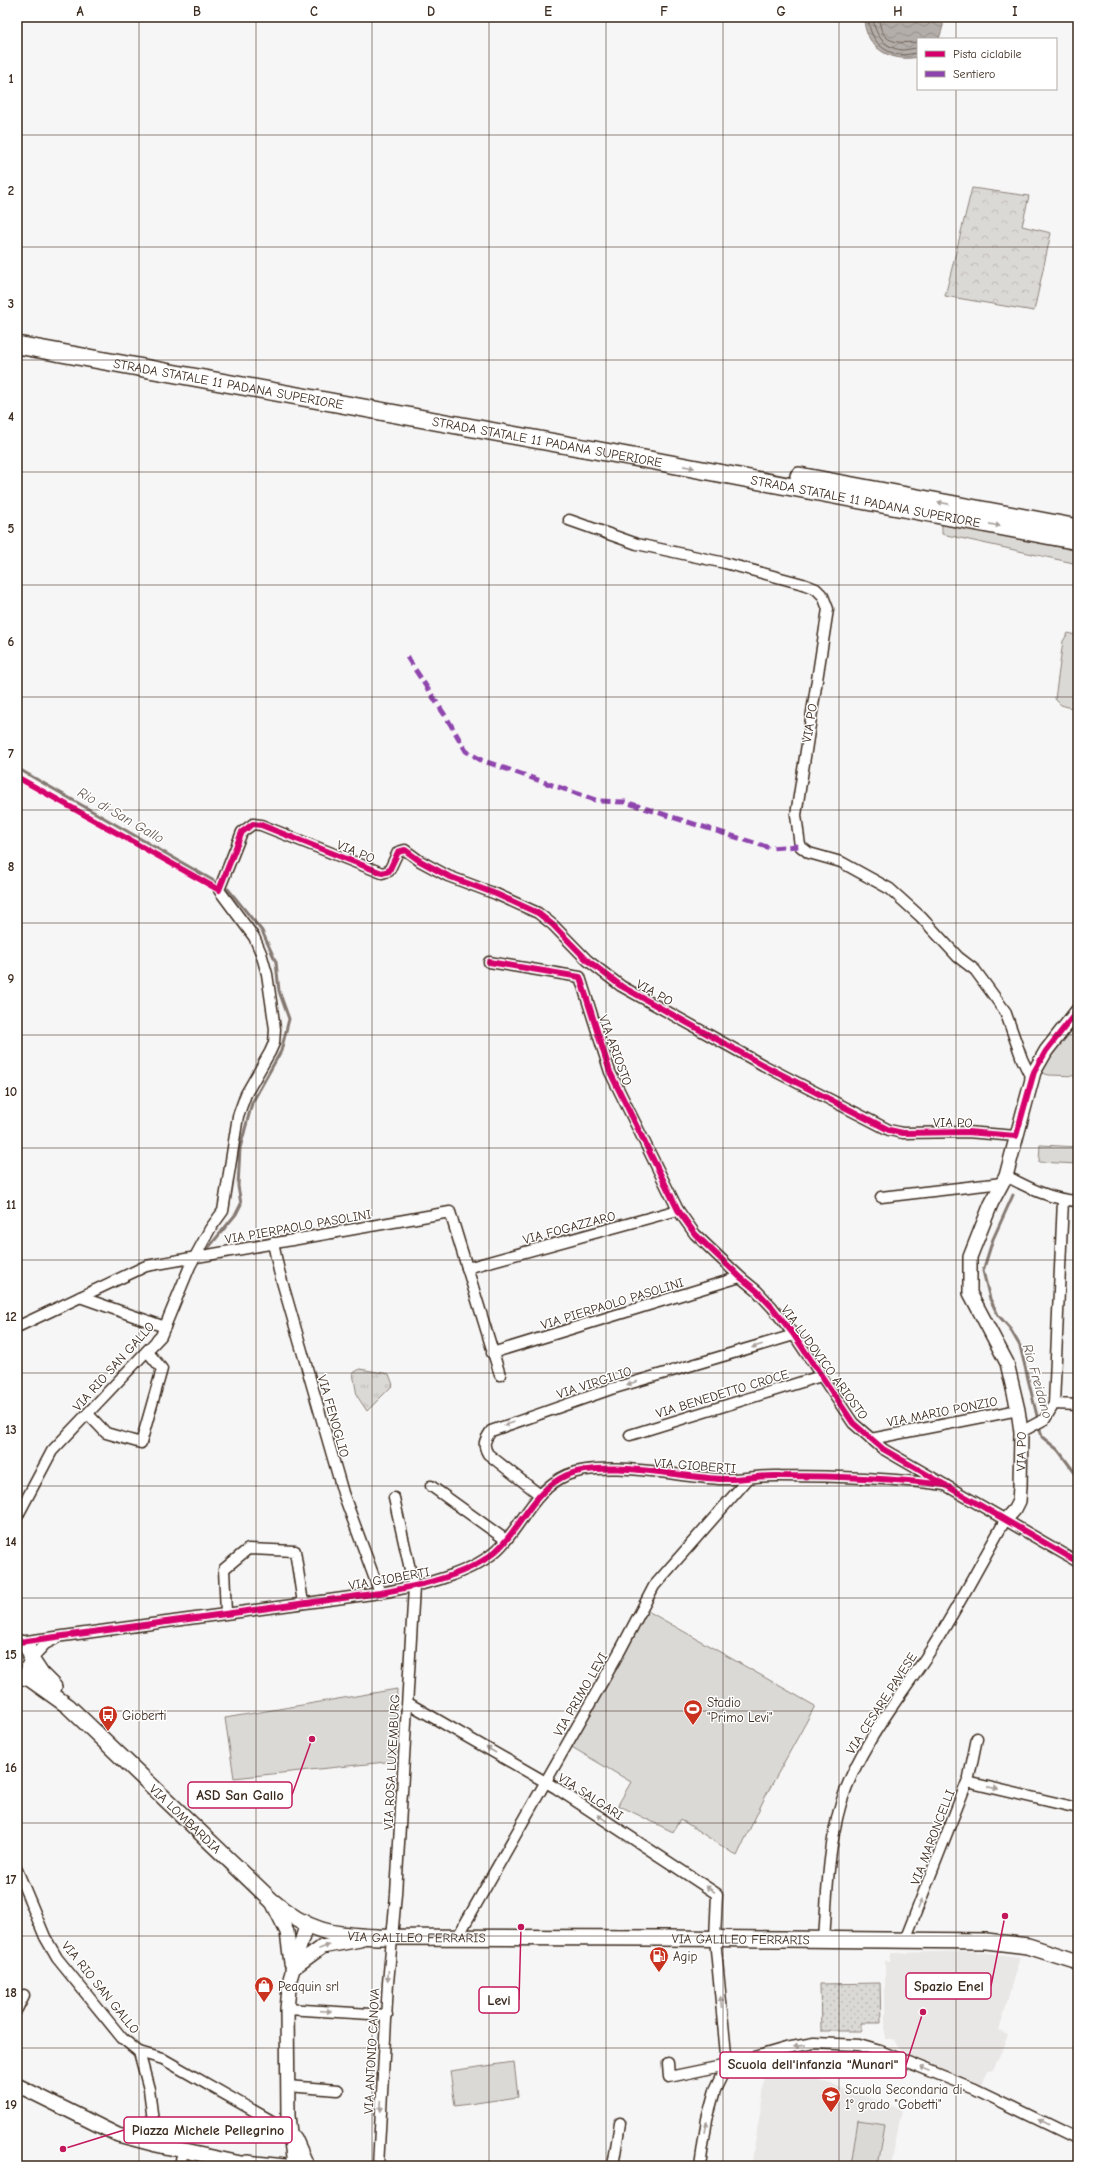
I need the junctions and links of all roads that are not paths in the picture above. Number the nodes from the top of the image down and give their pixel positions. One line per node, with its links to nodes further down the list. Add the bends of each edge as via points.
1 (17, 334): 4 (highway, STRADA STATALE 11 PADANA SUPERIORE, one-way to 1)
2 (17, 345): 5 (highway, STRADA STATALE 11 PADANA SUPERIORE, one-way to 5)
3 (568, 520): 9 (street, VIA PO, via 637,544 725,563 803,584 823,596 828,609 796,815 800,846 809,853 841,862 890,889 921,917 958,957 975,970 1005,1011)
4 (1078, 528)
5 (1078, 541)
6 (219, 890): 10 (street, VIA PO, via 242,832 253,824 382,873 389,871 398,852 406,850 420,862 448,876 538,913 587,960 621,986 763,1065 889,1130 903,1133 960,1132); 17 (street, VIA RIO SAN GALLO, via 254,937 261,953 267,974 274,1043 246,1094 238,1116 223,1211 210,1229)
7 (489, 962): 15 (street, VIA ARIOSTO, via 580,977 610,1072)
8 (1078, 1010): 9 (street, VIA PO, via 1046,1051)
9 (1032, 1080): 10 (street, VIA PO)
10 (1016, 1136): 11 (street, VIA PO)
11 (1004, 1180): 12 (street); 13 (street); 30 (street, VIA PO, via 991,1204 970,1257 970,1293 1007,1363)
12 (881, 1197)
13 (1063, 1200): 14 (street); 28 (street)
14 (1078, 1201)
15 (678, 1210): 18 (street, VIA FOGAZZARO); 19 (street, VIA LUDOVICO ARIOSTO, via 695,1234)
16 (273, 1243): 17 (street, VIA PIERPAOLO PASOLINI); 18 (street, VIA PIERPAOLO PASOLINI, via 450,1212); 45 (street, VIA FENOGLIO, via 344,1493)
17 (196, 1258): 20 (street, VIA PIERPAOLO PASOLINI, via 146,1266); 22 (street, VIA RIO SAN GALLO, via 190,1266)
18 (467, 1268): 25 (street, VIA PIERPAOLO PASOLINI)
19 (740, 1277): 23 (street, VIA LUDOVICO ARIOSTO, via 757,1291); 25 (street, VIA PIERPAOLO PASOLINI)
20 (80, 1297): 21 (street, VIA PIERPAOLO PASOLINI); 22 (street)
21 (17, 1327)
22 (165, 1327): 24 (street, VIA RIO SAN GALLO)
23 (794, 1335): 27 (street, VIA LUDOVICO ARIOSTO); 38 (street, VIA VIRGILIO, one-way to 38, via 611,1389 491,1431 484,1447 488,1454)
24 (147, 1351): 31 (street, VIA RIO SAN GALLO); 31 (street, via 162,1369 142,1443 106,1433)
25 (492, 1353): 26 (street, VIA PIERPAOLO PASOLINI)
26 (500, 1375)
27 (821, 1376): 33 (street, VIA BENEDETTO CROCE); 34 (street, VIA LUDOVICO ARIOSTO, via 853,1424)
28 (1054, 1404): 29 (street); 32 (street, via 1046,1419)
29 (1078, 1405)
30 (1018, 1410): 32 (street, VIA PO); 34 (street, VIA MARIO PONZIO)
31 (88, 1414): 40 (street, VIA RIO SAN GALLO, via 52,1452)
32 (1021, 1432): 41 (street, VIA PO, via 1019,1501)
33 (630, 1435)
34 (871, 1438): 36 (street, VIA LUDOVICO ARIOSTO, via 883,1449)
35 (748, 1479): 36 (street, VIA GIOBERTI, via 763,1476 883,1478); 38 (street, VIA GIOBERTI, via 598,1468 568,1475 549,1485); 55 (street, VIA PRIMO LEVI, via 654,1586)
36 (945, 1485): 41 (street, VIA LUDOVICO ARIOSTO)
37 (431, 1486): 42 (street)
38 (540, 1495): 42 (street, VIA GIOBERTI)
39 (394, 1498): 44 (street, VIA GIOBERTI)
40 (17, 1517)
41 (1006, 1519): 43 (street, VIA LUDOVICO ARIOSTO); 65 (street, VIA CESARE PAVESE, via 933,1647 864,1750 851,1778 832,1842)
42 (506, 1540): 44 (street, VIA GIOBERTI, via 485,1560 431,1583)
43 (1078, 1562)
44 (414, 1587): 45 (street, VIA GIOBERTI); 52 (street, VIA ROSA LUXEMBURG)
45 (380, 1593): 46 (street, VIA GIOBERTI)
46 (304, 1603): 47 (street, VIA GIOBERTI); 47 (street, via 295,1551 248,1549 224,1569)
47 (226, 1613): 48 (street, VIA GIOBERTI)
48 (59, 1637): 49 (street, VIA GIOBERTI, via 50,1636); 50 (street, via 45,1644)
49 (18, 1642): 50 (main road, VIA LOMBARDIA, via 29,1649)
50 (31, 1659): 51 (main road, via 28,1668); 53 (main road, VIA LOMBARDIA)
51 (17, 1675): 53 (main road, VIA LOMBARDIA, via 30,1679)
52 (408, 1703): 55 (street, VIA SALGARI, one-way to 52); 61 (street, VIA ROSA LUXEMBURG, via 396,1894)
53 (68, 1706): 59 (main road, VIA LOMBARDIA)
54 (976, 1738): 56 (street)
55 (545, 1781): 62 (street, VIA PRIMO LEVI); 63 (street, VIA SALGARI, one-way to 55, via 718,1894)
56 (968, 1782): 57 (street, VIA MARONCELLI, one-way to 57); 64 (street, VIA MARONCELLI, one-way to 56)
57 (1078, 1808)
58 (17, 1870): 72 (street, VIA RIO SAN GALLO, via 45,1937 57,1958 122,2038)
59 (271, 1900): 60 (main road, VIA LOMBARDIA); 67 (street, via 287,1932)
60 (306, 1926): 61 (main road, VIA GALILEO FERRARIS, via 340,1935); 67 (street)
61 (385, 1937): 62 (main road, VIA GALILEO FERRARIS); 67 (street, one-way to 61, via 322,1946); 71 (street, VIA ANTONIO CANOVA, one-way to 71)
62 (457, 1938): 63 (main road, VIA GALILEO FERRARIS)
63 (715, 1939): 65 (main road, VIA GALILEO FERRARIS); 74 (street, one-way to 63)
64 (906, 1940): 65 (main road, VIA GALILEO FERRARIS); 66 (main road, VIA GALILEO FERRARIS, via 1007,1943 1028,1946)
65 (824, 1941)
66 (1078, 1962)
67 (292, 1969): 70 (street)
68 (24, 1996): 69 (street)
69 (17, 2009)
70 (287, 2009): 71 (street, one-way to 71); 76 (street)
71 (386, 2015): 89 (street, VIA ANTONIO CANOVA, one-way to 89)
72 (139, 2052): 79 (street, VIA RIO SAN GALLO, via 163,2059 270,2120); 81 (street, VIA RIO SAN GALLO, via 149,2089)
73 (668, 2063): 74 (street, via 669,2078)
74 (727, 2065): 80 (street, one-way to 74, via 976,2089 859,2045 814,2043 786,2048); 91 (street, one-way to 74, via 714,2090)
75 (17, 2085): 81 (street, via 102,2128)
76 (287, 2086): 77 (street); 79 (street)
77 (338, 2090)
78 (620, 2123): 90 (street)
79 (290, 2128): 84 (street, via 282,2157); 88 (street)
80 (1078, 2139)
81 (156, 2146): 82 (street)
82 (183, 2151): 83 (street); 85 (street)
83 (237, 2161): 84 (street); 86 (street)
84 (272, 2164): 87 (street)
85 (180, 2166)
86 (255, 2166)
87 (285, 2166)
88 (301, 2166)
89 (378, 2166)
90 (613, 2166)
91 (700, 2166)

